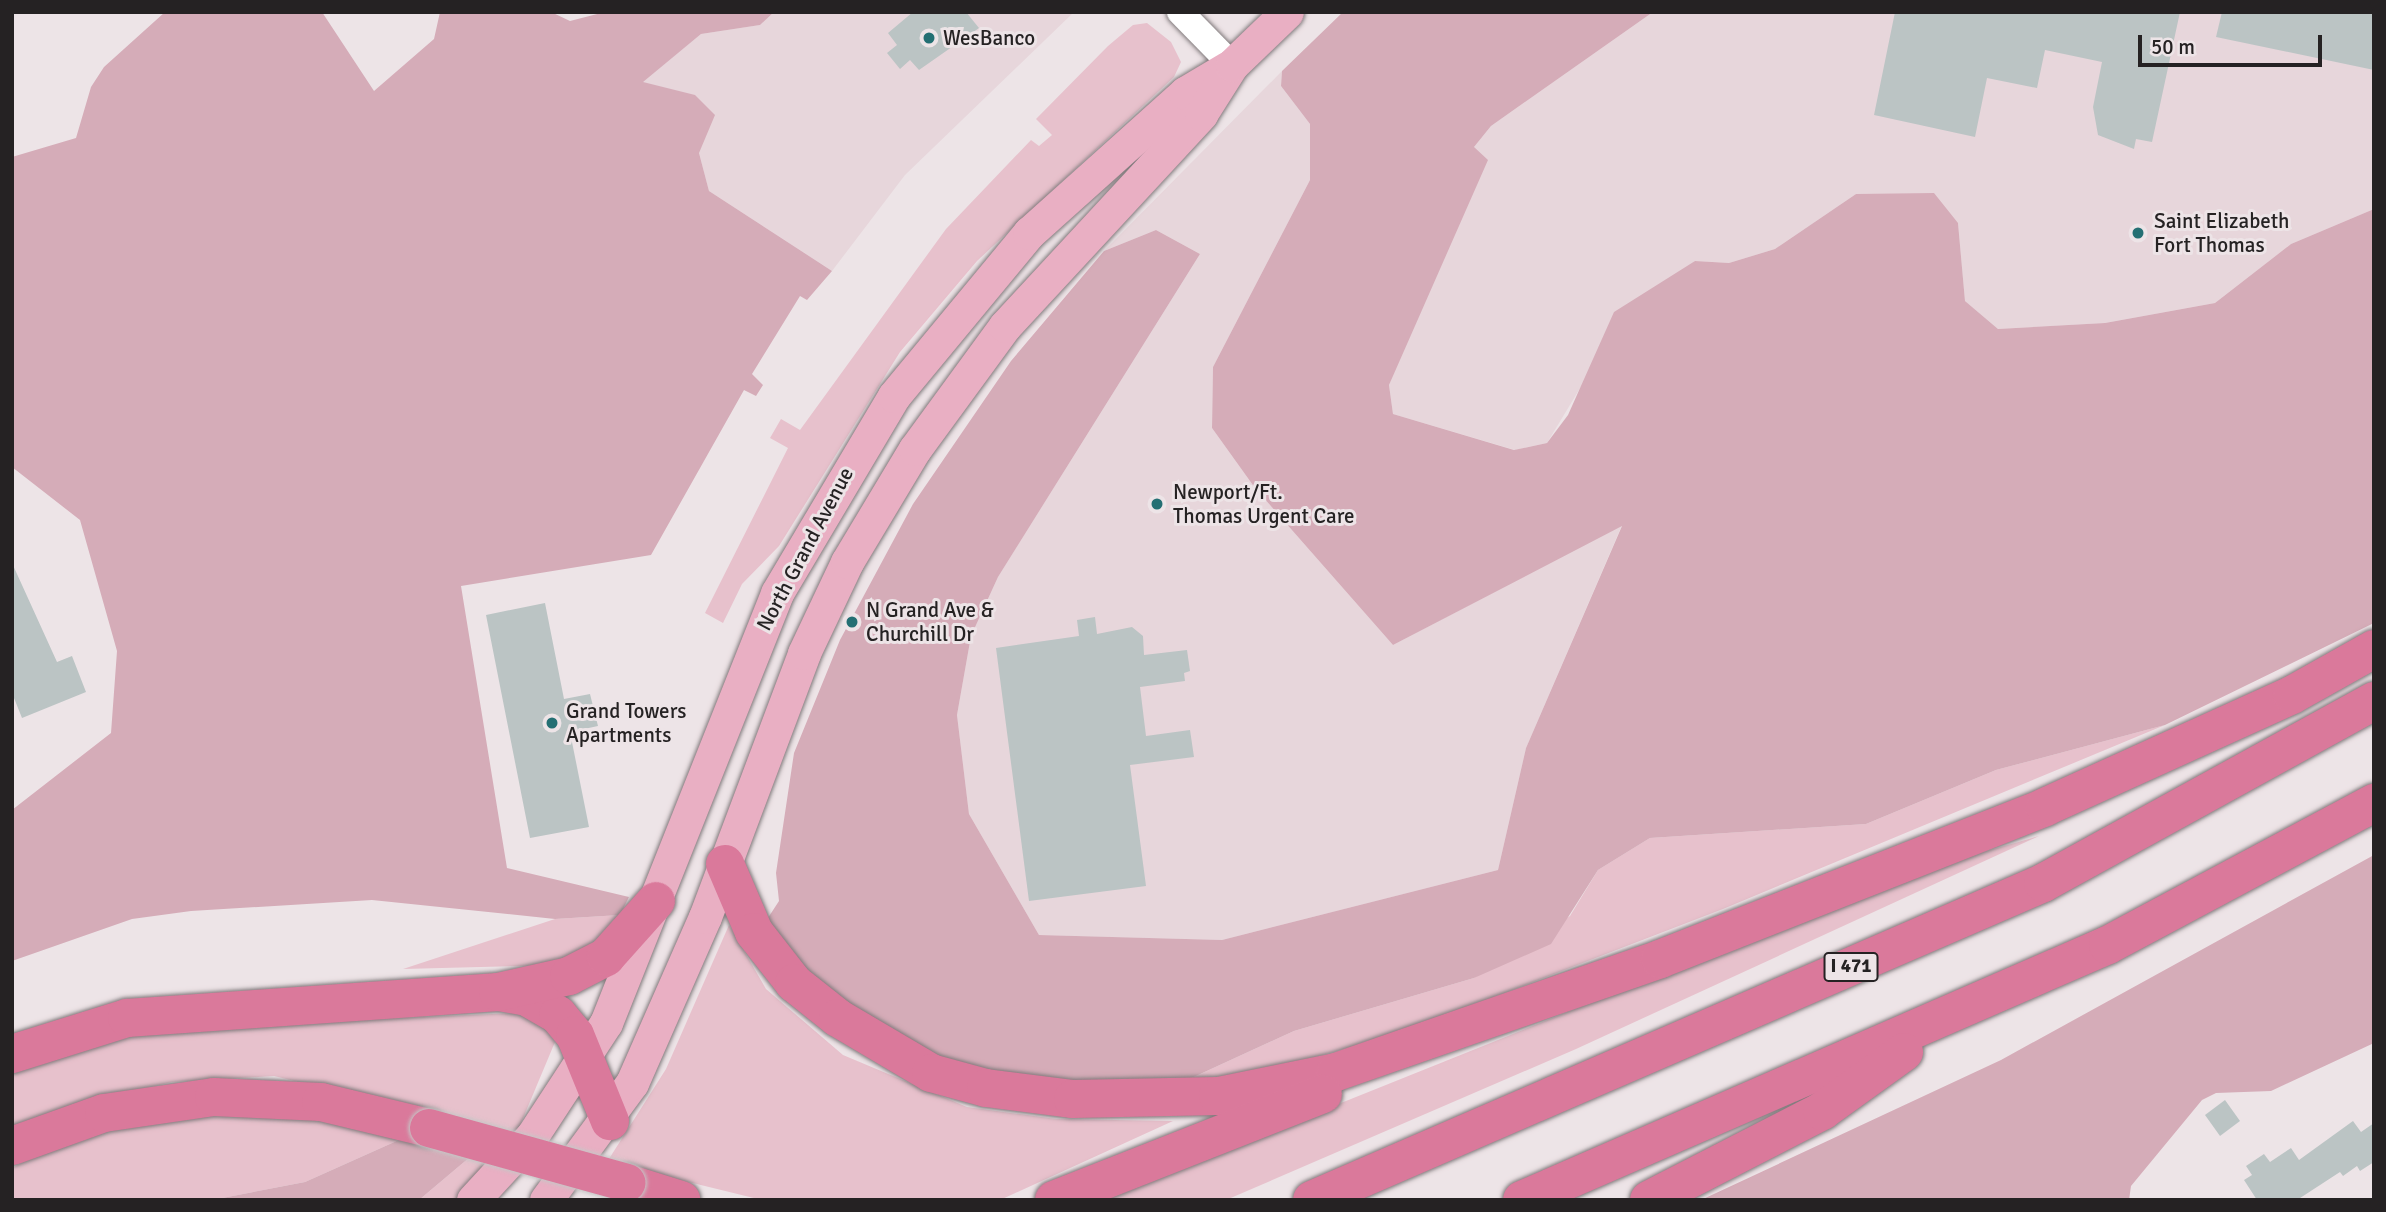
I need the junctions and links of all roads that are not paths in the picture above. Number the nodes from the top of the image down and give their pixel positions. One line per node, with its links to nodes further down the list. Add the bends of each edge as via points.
1 (1180, 12): 3 (street)
2 (1287, 12): 3 (main road, North Grand Avenue)
3 (1232, 65): 7 (main road, North Grand Avenue, via 1201,114 1005,326 915,449 847,562 804,653); 8 (main road, North Grand Avenue, via 1185,93 1029,233 894,396 777,593)
4 (2374, 649): 11 (highway, via 2292,695 2045,807 1660,959)
5 (2374, 701): 20 (highway, I 471, via 2043,883)
6 (2374, 803): 10 (highway, via 2108,945)
7 (725, 864): 11 (highway, via 754,932 794,983 838,1018 931,1073 986,1088 1073,1099 1219,1096 1336,1072); 14 (main road, North Grand Avenue)
8 (656, 901): 9 (highway, via 589,968); 13 (main road, North Grand Avenue)
9 (498, 992): 12 (highway, via 138,1017 65,1033); 13 (highway, via 527,998 558,1015)
10 (1966, 1008): 21 (highway); 22 (highway, via 1822,1111)
11 (1461, 1030): 19 (highway, via 1346,1085)
12 (12, 1054)
13 (585, 1059): 14 (highway); 16 (main road, North Grand Avenue, via 532,1136)
14 (610, 1121): 17 (main road, North Grand Avenue)
15 (12, 1146): 18 (highway, bridge, via 104,1113 214,1097 321,1102)
16 (472, 1200)
17 (546, 1200)
18 (681, 1200)
19 (1054, 1200)
20 (1312, 1200)
21 (1522, 1200)
22 (1649, 1200)

